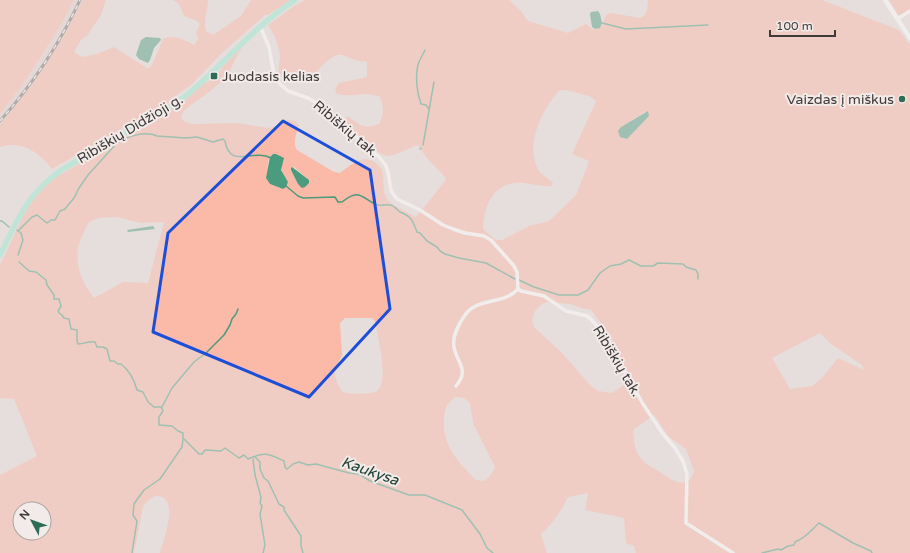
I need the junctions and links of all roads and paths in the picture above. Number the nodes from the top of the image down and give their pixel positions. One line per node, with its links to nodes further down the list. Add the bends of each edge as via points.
1 (295, 0): 5 (main road, Ribiškių Didžioji g.)
2 (885, 0): 4 (street)
3 (910, 11): 4 (street)
4 (897, 18): 6 (street)
5 (260, 26): 7 (main road, Ribiškių Didžioji g., via 178,102 46,180 27,202); 8 (street, Ribiškių tak., via 269,47 274,75 280,84 288,91 320,105 380,158 388,172 390,191 397,200 420,210 443,225 491,240 514,266)
6 (910, 38)
7 (0, 255)
8 (518, 289): 9 (street, via 508,297 475,306 464,316 454,340 462,368 462,378); 10 (street, Ribiškių tak., via 544,296 566,311 591,319 611,346 643,404 683,461 687,474 686,523)
9 (456, 386)
10 (733, 553)

